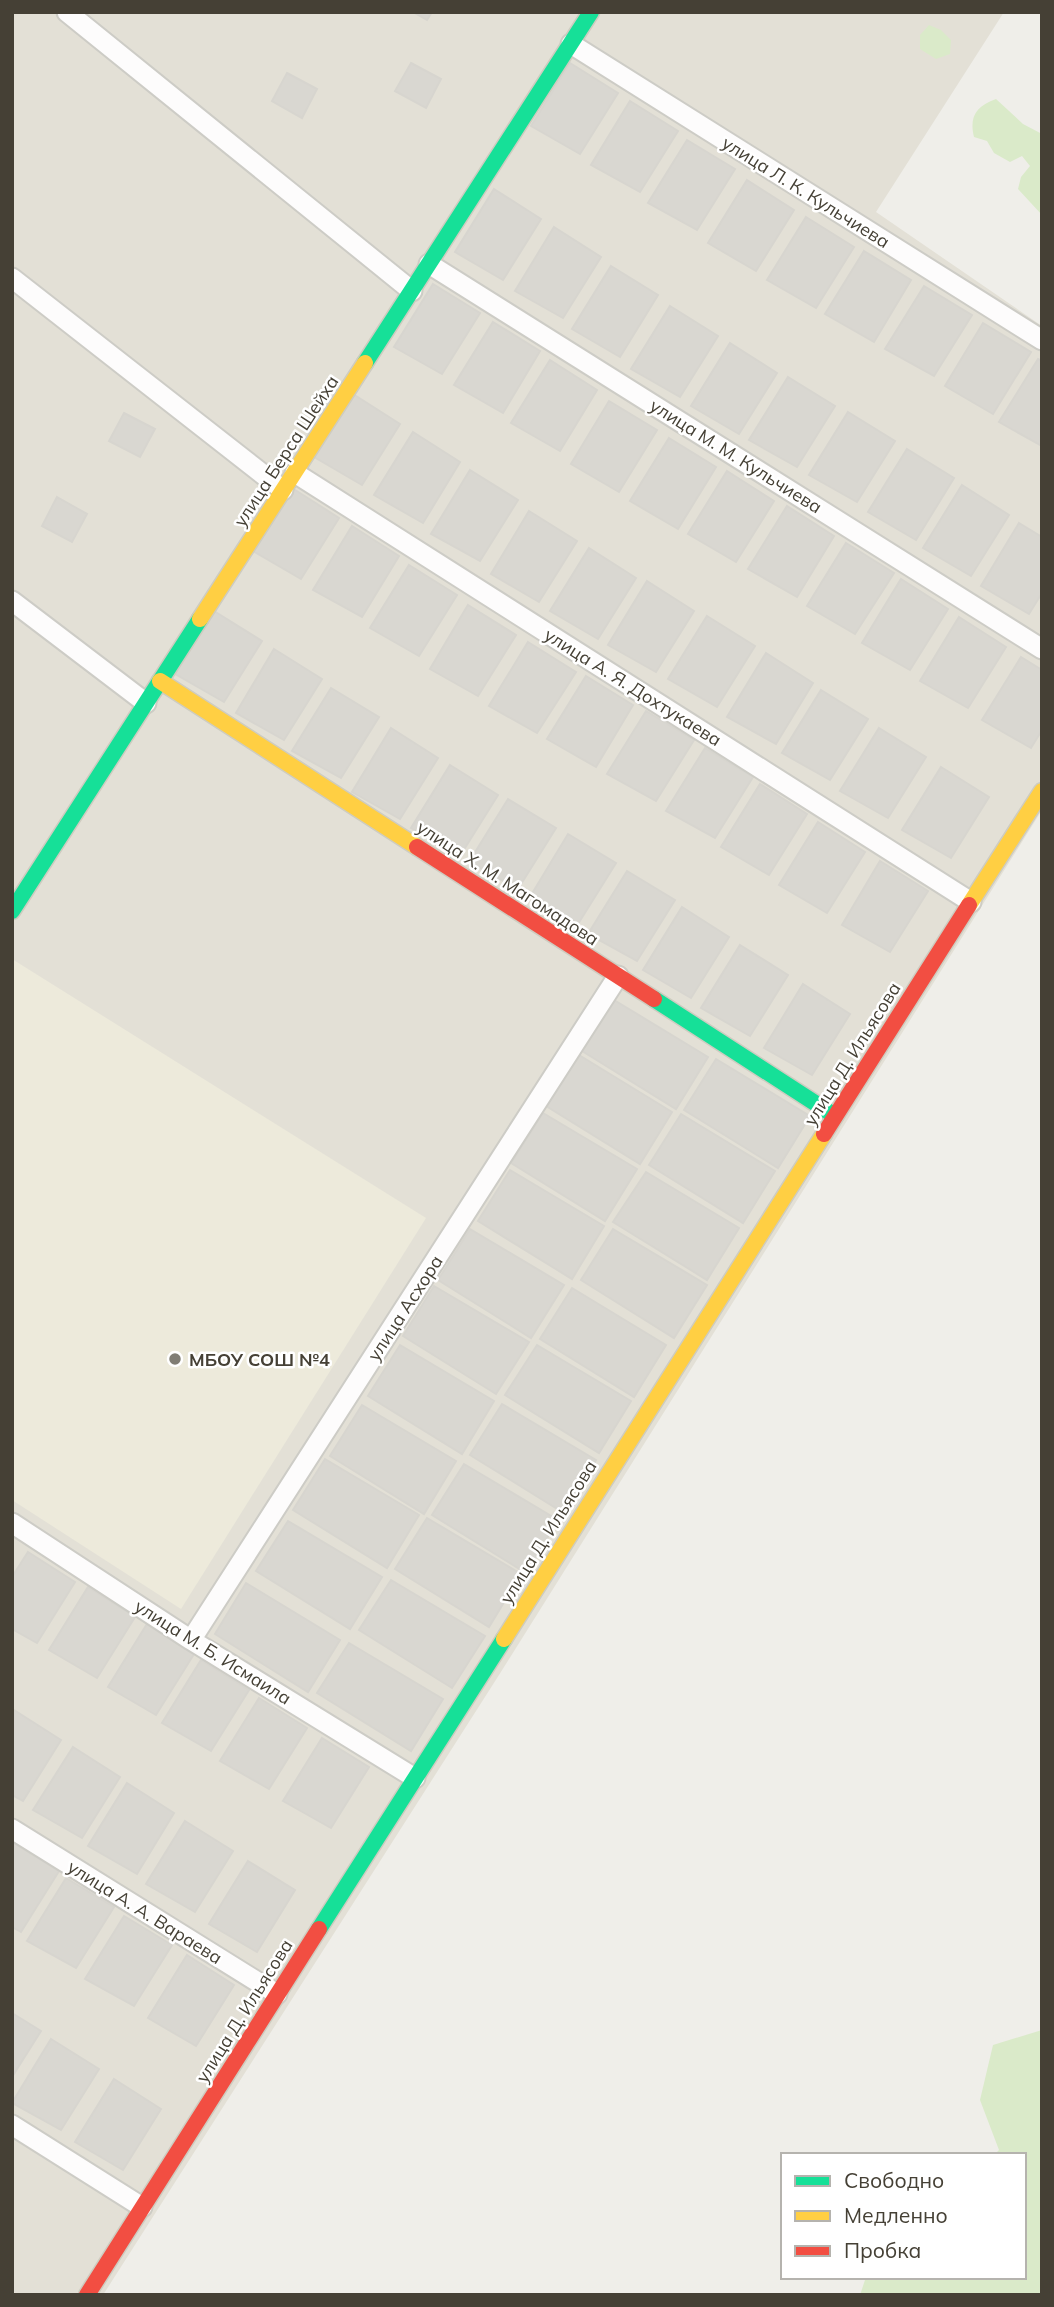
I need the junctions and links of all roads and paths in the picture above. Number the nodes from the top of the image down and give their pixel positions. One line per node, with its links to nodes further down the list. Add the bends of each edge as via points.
1 (67, 12): 6 (street)
2 (592, 12): 3 (street, улица Берса Шейха)
3 (571, 44): 4 (street, улица Берса Шейха); 7 (street, улица Л. К. Кульчиева)
4 (429, 264): 6 (street, улица Берса Шейха); 11 (street, улица М. М. Кульчиева)
5 (12, 278): 9 (street)
6 (412, 291): 8 (street, улица Берса Шейха)
7 (1042, 340)
8 (295, 473): 9 (street, улица Берса Шейха); 15 (street, улица А. Я. Дохтукаева)
9 (283, 490): 12 (street, улица Берса Шейха)
10 (12, 601): 13 (street)
11 (1042, 649)
12 (160, 681): 13 (street, улица Берса Шейха); 17 (street, улица Х. М. Магомадова)
13 (146, 703): 16 (street, улица Берса Шейха)
14 (1042, 791): 15 (street, улица Д. Ильясова)
15 (971, 902): 18 (street, улица Д. Ильясова)
16 (13, 909)
17 (618, 976): 18 (street, улица Х. М. Магомадова); 20 (street, улица Асхора)
18 (835, 1116): 21 (street, улица Д. Ильясова)
19 (12, 1522): 20 (street, улица М. Б. Исмаила)
20 (191, 1640): 21 (street, улица М. Б. Исмаила)
21 (415, 1778): 23 (street, улица Д. Ильясова)
22 (12, 1829): 23 (street, улица А. А. Вараева)
23 (277, 1994): 25 (street, улица Д. Ильясова)
24 (12, 2125): 25 (street)
25 (142, 2207): 26 (street, улица Д. Ильясова)
26 (87, 2295)

